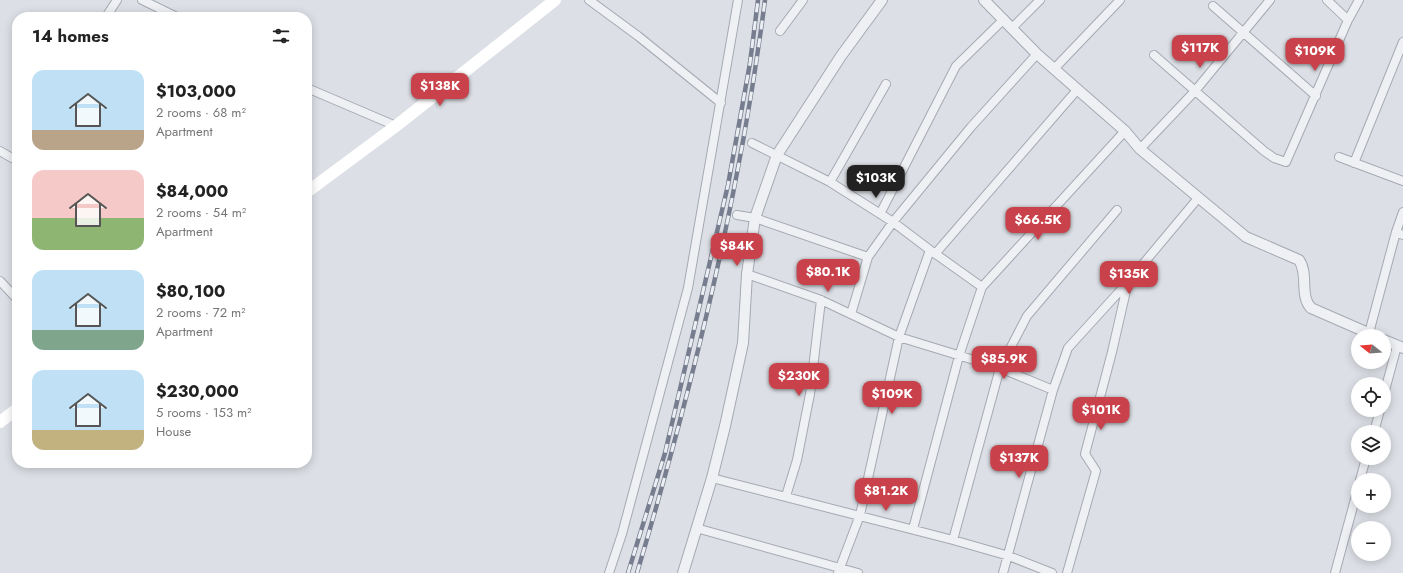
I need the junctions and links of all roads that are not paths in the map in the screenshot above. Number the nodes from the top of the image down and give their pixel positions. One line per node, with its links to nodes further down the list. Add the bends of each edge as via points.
1 (117, 0): 15 (street)
2 (142, 0): 16 (street)
3 (555, 0): 33 (main road)
4 (589, 0): 32 (street)
5 (738, 0): 32 (street)
6 (803, 0): 20 (street)
7 (882, 0): 38 (street, via 841,56)
8 (984, 0): 17 (street)
9 (1040, 0): 19 (street)
10 (1120, 0): 26 (street)
11 (1270, 0): 21 (street)
12 (1326, 0): 18 (street)
13 (1359, 0): 18 (street)
14 (1213, 6): 21 (street)
15 (109, 12)
16 (167, 12)
17 (1004, 19): 19 (street); 48 (street, via 956,66)
18 (1348, 20): 31 (street)
19 (1012, 28): 23 (street)
20 (780, 31)
21 (1243, 32): 30 (street); 31 (street)
22 (1403, 42): 25 (street)
23 (1037, 54): 26 (street); 51 (street, via 971,127)
24 (1154, 55): 30 (street)
25 (1399, 62): 41 (street)
26 (1054, 69): 29 (street)
27 (886, 84): 43 (street)
28 (312, 90): 33 (street)
29 (1077, 90): 34 (street); 53 (street)
30 (1195, 91): 31 (street, via 1264,151 1286,162); 36 (street)
31 (1316, 96)
32 (721, 103): 81 (street, via 688,288 622,534)
33 (396, 126): 44 (main road)
34 (1125, 131): 36 (street); 58 (street)
35 (752, 143): 38 (street)
36 (1140, 149): 45 (street)
37 (0, 151): 40 (street)
38 (777, 155): 43 (street); 50 (street)
39 (1339, 157): 41 (street)
40 (12, 158)
41 (1354, 162): 42 (street)
42 (1403, 181)
43 (830, 182): 48 (street)
44 (312, 188)
45 (1199, 196): 57 (street); 62 (street, via 1246,236 1299,260 1304,271 1305,297 1311,308)
46 (1117, 210): 67 (street, via 1027,316)
47 (1403, 212): 52 (street)
48 (880, 214): 51 (street)
49 (737, 215): 50 (street)
50 (755, 218): 54 (street); 55 (street)
51 (893, 222): 53 (street); 54 (street)
52 (1400, 234): 63 (street)
53 (933, 252): 58 (street); 64 (street)
54 (868, 257): 61 (street)
55 (747, 274): 60 (street); 72 (street, via 743,343)
56 (0, 281): 59 (street)
57 (1128, 282): 69 (street, via 1068,348); 86 (street, via 1085,454 1096,470)
58 (982, 287): 66 (street)
59 (12, 293)
60 (821, 300): 61 (street); 73 (street, via 810,394 797,460)
61 (851, 314): 64 (street)
62 (1358, 329)
63 (1374, 329)
64 (899, 337): 66 (street); 75 (street)
65 (1400, 347): 68 (street)
66 (959, 356): 67 (street); 77 (street)
67 (1000, 368): 69 (street); 78 (street)
68 (1390, 377)
69 (1054, 390): 79 (street)
70 (12, 413): 71 (main road)
71 (0, 422)
72 (712, 478): 73 (street); 76 (street)
73 (786, 496): 75 (street)
74 (1351, 513): 87 (street)
75 (860, 515): 77 (street); 80 (street)
76 (696, 528): 80 (street); 82 (street)
77 (913, 529): 78 (street)
78 (953, 540): 79 (street)
79 (1009, 556): 84 (street); 85 (street)
80 (839, 571): 83 (street)
81 (609, 573)
82 (683, 573)
83 (858, 573)
84 (1003, 573)
85 (1052, 573)
86 (1067, 573)
87 (1335, 573)

